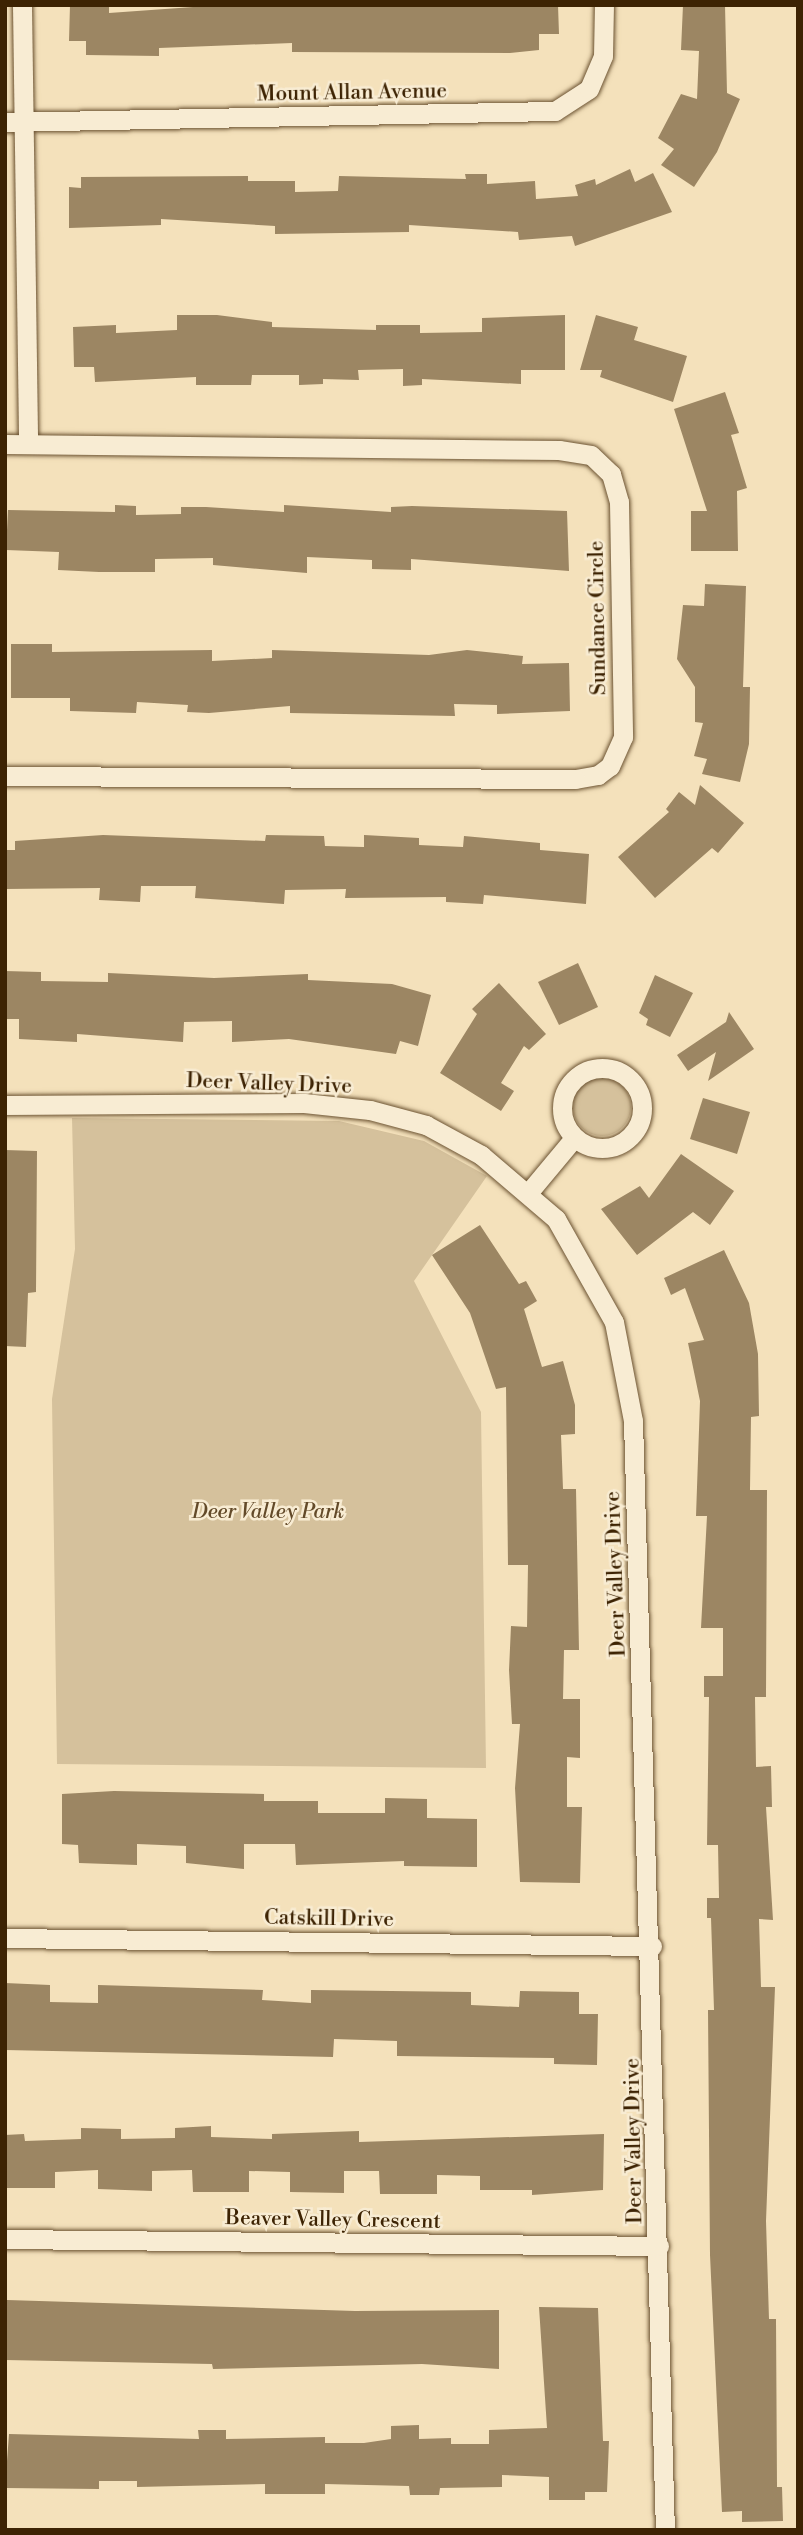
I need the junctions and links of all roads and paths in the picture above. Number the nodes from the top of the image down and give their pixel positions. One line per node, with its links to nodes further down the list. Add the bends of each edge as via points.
1 (22, 5): 3 (street)
2 (604, 5): 3 (street, Mount Allan Avenue, via 603,57 589,89 555,111)
3 (14, 122): 5 (street)
4 (5, 444): 5 (street, Sundance Circle)
5 (28, 444): 6 (street, Sundance Circle, via 559,450 591,455 611,474 619,502 623,737 610,766 598,775 575,779)
6 (5, 776)
7 (5, 1105): 9 (street, Deer Valley Drive, via 304,1103 370,1110 426,1125 481,1155)
8 (574, 1138): 8 (street, via 600,1149 626,1141 641,1118 642,1104 631,1080 608,1068 573,1080 565,1090 562,1115); 9 (street)
9 (529, 1192): 11 (street, Deer Valley Drive, via 575,1244 614,1322 633,1421)
10 (5, 1938): 11 (street, Catskill Drive)
11 (652, 1946): 13 (street, Deer Valley Drive)
12 (5, 2239): 13 (street, Beaver Valley Crescent)
13 (659, 2246): 14 (street, Deer Valley Drive)
14 (665, 2530)

